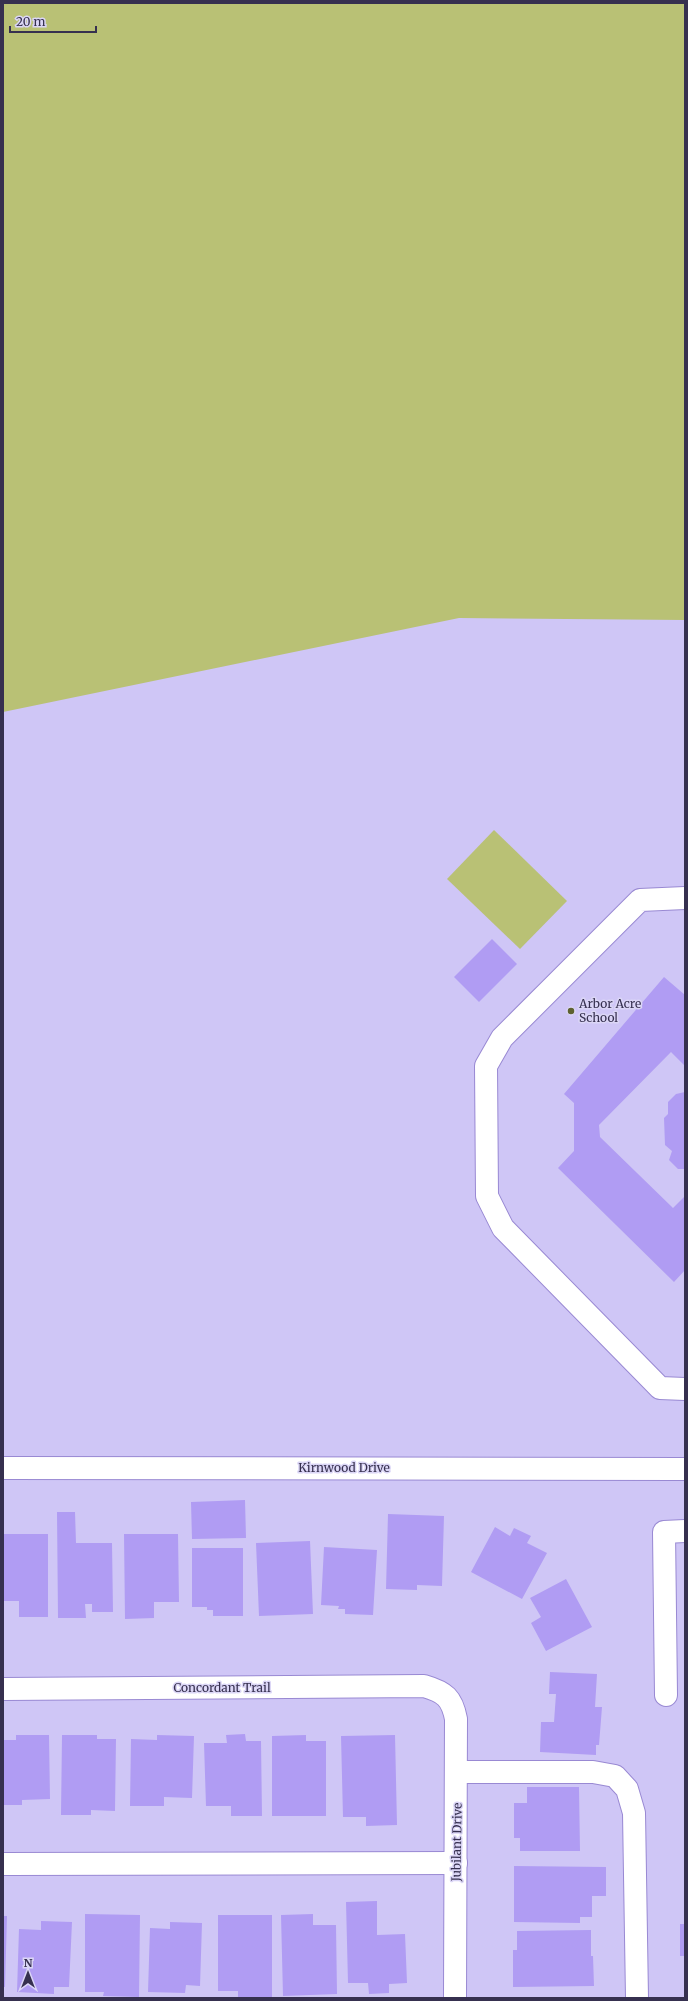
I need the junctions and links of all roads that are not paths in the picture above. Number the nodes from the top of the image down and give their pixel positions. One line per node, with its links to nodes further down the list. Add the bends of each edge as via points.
1 (685, 898): 2 (street, via 640,900 502,1038 486,1066 487,1196 504,1228 660,1388)
2 (685, 1389)
3 (3, 1468): 4 (street, Kirnwood Drive)
4 (685, 1469)
5 (685, 1531): 8 (street, via 664,1532)
6 (3, 1689): 7 (street, Concordant Trail, via 424,1686)
7 (440, 1691): 9 (street, Jubilant Drive, via 453,1704 456,1719)
8 (666, 1695)
9 (457, 1772): 10 (street, Jubilant Drive); 13 (street, via 593,1772 615,1776 627,1789 634,1813)
10 (456, 1863): 11 (street); 12 (street, Jubilant Drive)
11 (3, 1864)
12 (455, 1998)
13 (637, 1998)

